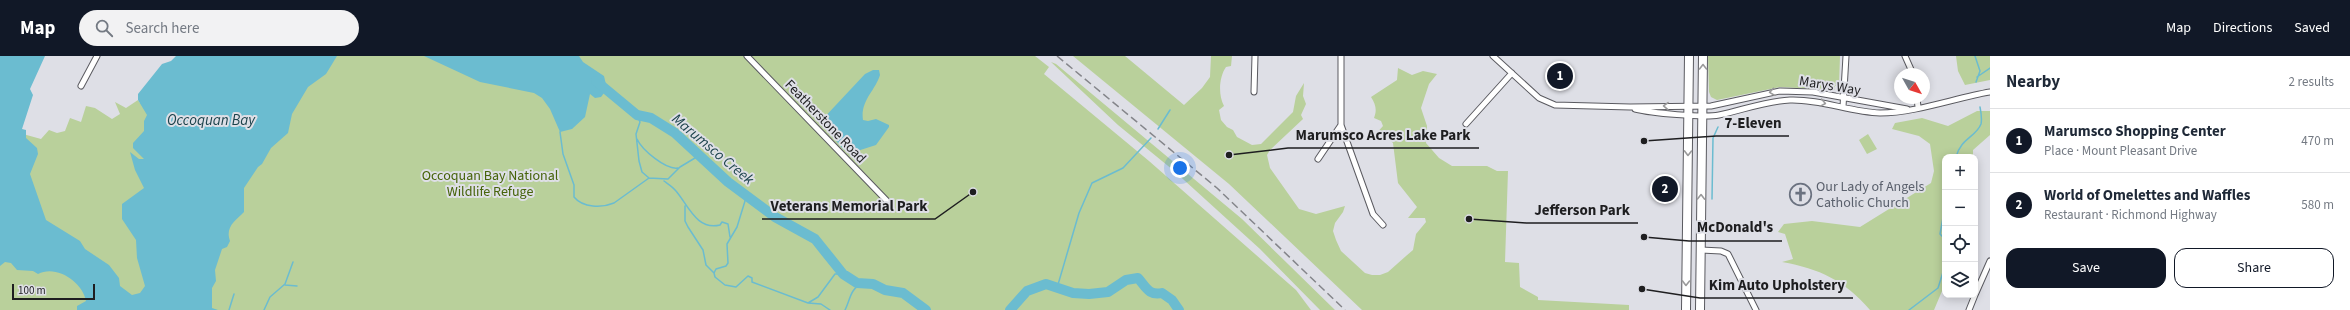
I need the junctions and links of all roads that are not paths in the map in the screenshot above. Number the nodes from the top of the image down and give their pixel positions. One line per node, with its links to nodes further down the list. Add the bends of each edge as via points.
1 (97, 56): 12 (street)
2 (747, 56): 27 (street, Featherstone Road)
3 (1255, 56): 13 (street)
4 (1341, 56): 25 (street)
5 (1493, 56): 11 (street)
6 (1689, 56): 22 (main road)
7 (1703, 56): 17 (main road, one-way to 7)
8 (1846, 56): 15 (street)
9 (1905, 56): 10 (street)
10 (1910, 68)
11 (1512, 73): 18 (street, via 1548,104); 24 (street)
12 (81, 86)
13 (1254, 92)
14 (1990, 92): 20 (street, Marys Way)
15 (1844, 98): 17 (street, Marys Way, one-way to 17, via 1813,92 1780,91); 19 (street); 21 (street, Marys Way)
16 (1918, 104): 20 (street)
17 (1702, 106): 22 (street, Marys Way); 23 (main road)
18 (1630, 107): 22 (street, one-way to 18); 22 (street, via 1650,112)
19 (1844, 107): 21 (street, Marys Way, via 1883,113); 23 (street, Marys Way, one-way to 19, via 1719,115 1789,100 1822,102)
20 (1918, 107): 21 (street, Marys Way)
21 (1907, 109)
22 (1689, 110): 23 (street, Marys Way); 33 (main road, one-way to 33)
23 (1702, 115): 29 (main road, one-way to 23)
24 (1466, 124)
25 (1341, 125): 26 (street); 28 (street, via 1372,214)
26 (1318, 159)
27 (888, 202)
28 (1383, 225)
29 (1701, 250): 34 (main road); 35 (street, via 1717,250 1728,254)
30 (1990, 261): 31 (street)
31 (1978, 288)
32 (1974, 298): 36 (street)
33 (1686, 308)
34 (1700, 308)
35 (1756, 310)
36 (1969, 310)

